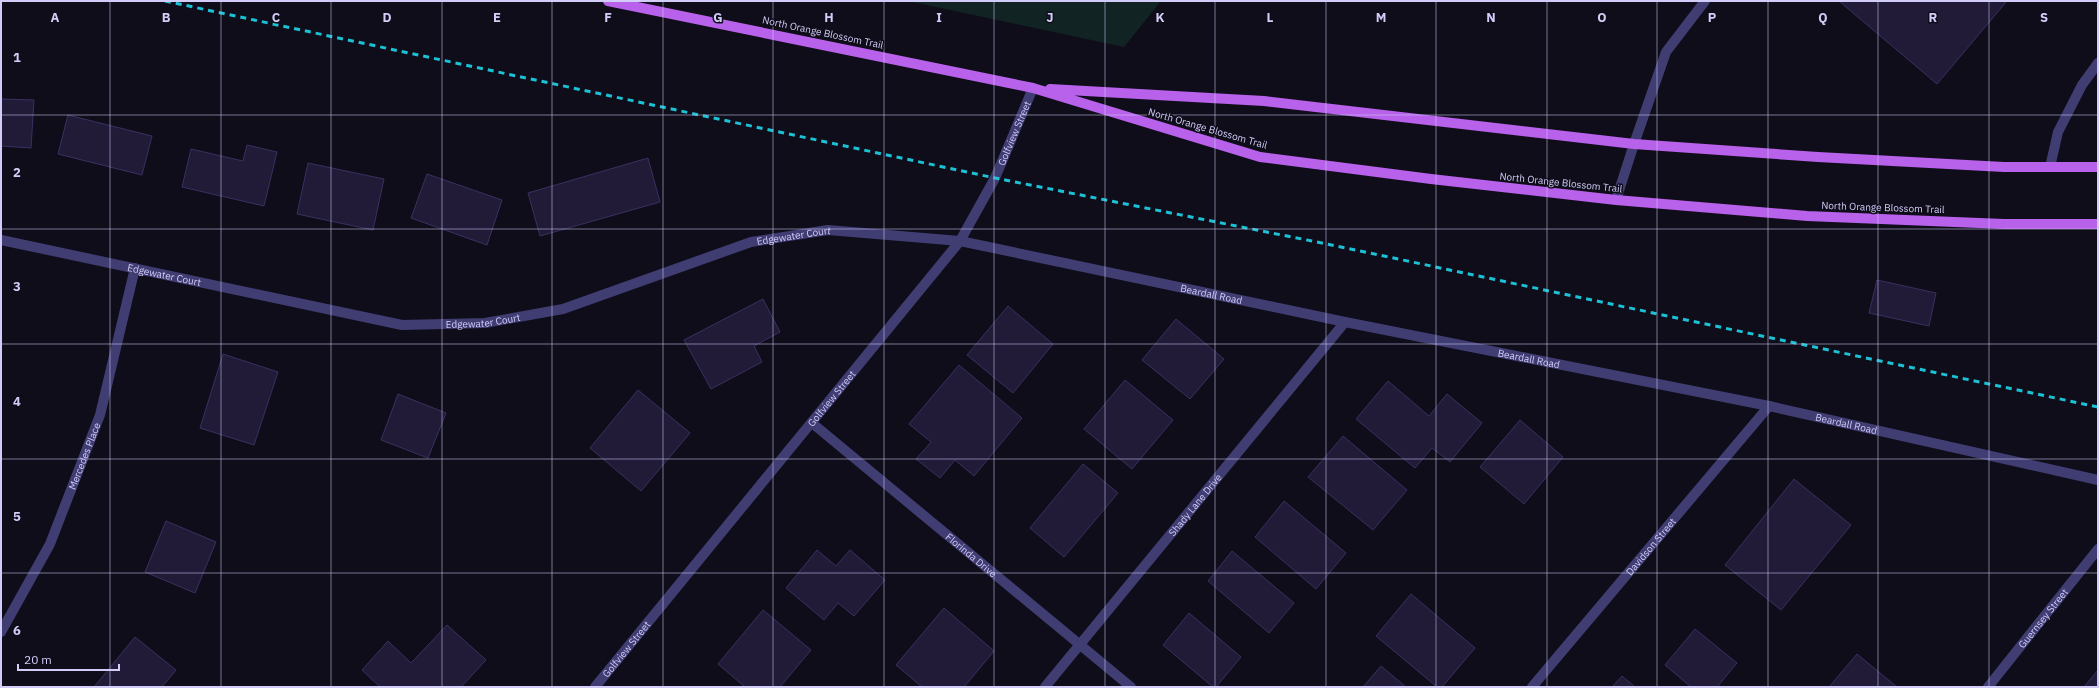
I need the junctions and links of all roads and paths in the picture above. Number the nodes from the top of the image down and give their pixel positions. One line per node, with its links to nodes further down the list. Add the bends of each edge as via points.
1 (608, 1): 4 (main road, North Orange Blossom Trail)
2 (1705, 1): 5 (street, via 1666,52)
3 (2098, 64): 6 (street, via 2082,85 2058,132)
4 (1033, 88): 5 (main road, North Orange Blossom Trail, via 1264,101); 8 (main road, North Orange Blossom Trail, via 1260,157); 11 (street, Golfview Street, via 995,178)
5 (1634, 144): 6 (main road, North Orange Blossom Trail, via 1818,157); 8 (street)
6 (2050, 167): 7 (main road, North Orange Blossom Trail)
7 (2098, 167)
8 (1616, 200): 9 (main road, North Orange Blossom Trail, via 1807,216 2004,224)
9 (2098, 224)
10 (1, 240): 12 (street, Edgewater Court)
11 (960, 241): 12 (street, Edgewater Court, via 828,230 751,242 563,309 485,324 402,325); 13 (street, Beardall Road); 15 (street, Golfview Street)
12 (135, 268): 18 (street, Mercedes Place, via 100,415 50,544)
13 (1345, 322): 14 (street, Beardall Road); 19 (street, Shady Lane Drive)
14 (1769, 406): 16 (street, Beardall Road); 23 (street, Davidson Street)
15 (812, 423): 19 (street, Florinda Drive); 20 (street, Golfview Street)
16 (2098, 480)
17 (2098, 549): 24 (street, Guernsey Street)
18 (1, 632)
19 (1079, 644): 21 (street, Shady Lane Drive); 22 (street, Florinda Drive)
20 (595, 687)
21 (1045, 687)
22 (1131, 687)
23 (1532, 687)
24 (1988, 687)

